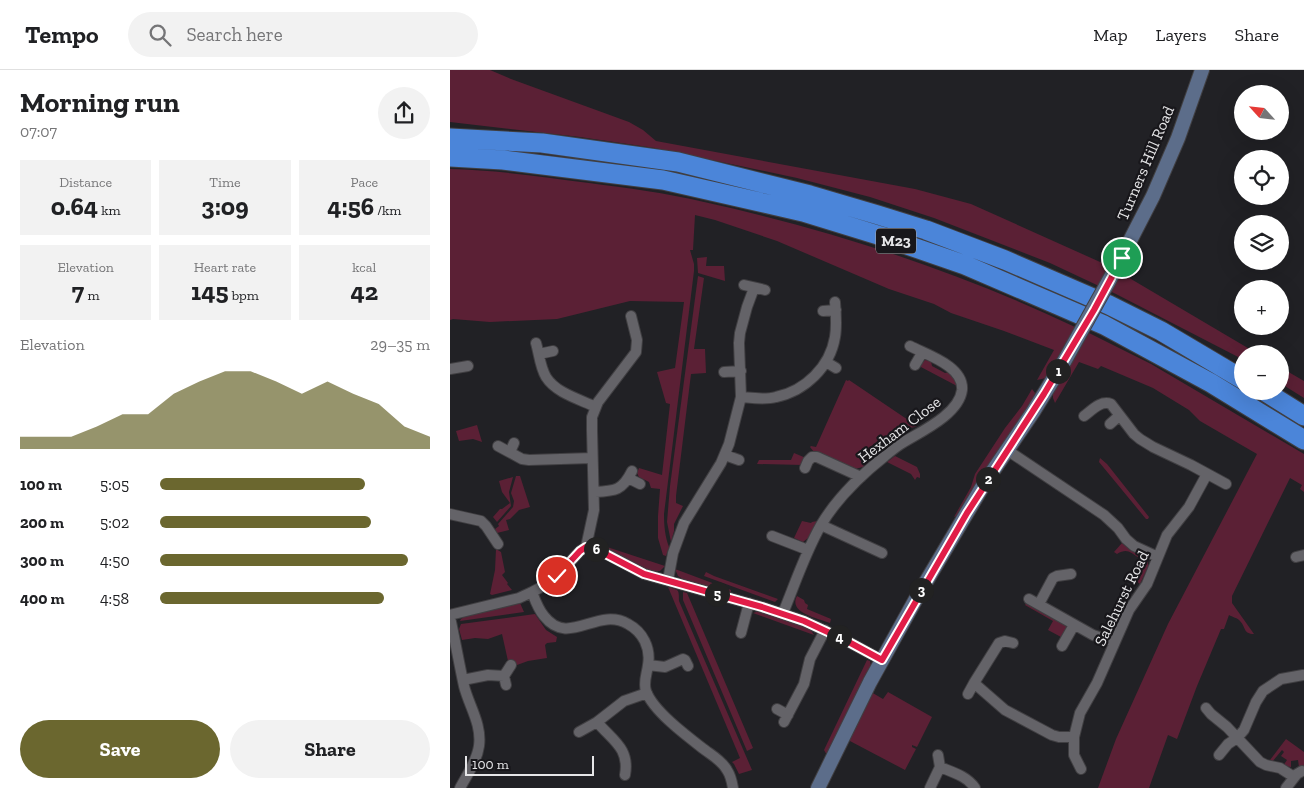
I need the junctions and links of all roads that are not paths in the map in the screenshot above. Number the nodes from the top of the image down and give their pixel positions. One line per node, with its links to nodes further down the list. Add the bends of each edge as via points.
1 (1202, 70): 31 (street, Turners Hill Road, bridge, via 1153,196 1065,360)
2 (450, 138): 21 (highway, M23, via 542,144 678,162 878,215 1005,260 1109,305)
3 (450, 157): 29 (highway, M23, via 503,160 663,180 803,212 881,236 965,265 1104,325 1211,383)
4 (744, 285): 5 (street)
5 (754, 288): 6 (street); 19 (street, via 740,333)
6 (765, 290)
7 (822, 311): 14 (street, via 836,306 835,338)
8 (623, 330): 24 (street, via 632,321 637,340 636,352)
9 (536, 343): 13 (street)
10 (910, 346): 12 (street, Hexham Close)
11 (553, 351): 13 (street)
12 (922, 352): 15 (street); 37 (street, Hexham Close, via 957,373 962,389 960,396 950,412 903,443)
13 (539, 354): 24 (street, via 546,377 555,386)
14 (826, 362): 17 (street); 22 (street, via 812,379 784,395)
15 (915, 365)
16 (468, 366): 18 (street)
17 (836, 368)
18 (450, 369)
19 (741, 371): 20 (street); 22 (street)
20 (724, 372)
21 (1234, 373)
22 (741, 398): 32 (street)
23 (1278, 400): 27 (highway)
24 (596, 407): 33 (street, via 592,422)
25 (1084, 416): 26 (street, via 1104,402 1111,404)
26 (1120, 416): 28 (street); 36 (street, via 1140,440)
27 (1304, 416)
28 (1110, 424)
29 (1304, 440)
30 (498, 446): 33 (street, via 512,448 522,459 529,460)
31 (1007, 450): 48 (street, via 1104,515 1134,546); 61 (street, Turners Hill Road)
32 (725, 455): 34 (street); 50 (street, via 684,523 673,552)
33 (592, 458): 40 (street)
34 (739, 460)
35 (805, 468): 37 (street, Hexham Close, via 808,461 817,458)
36 (1207, 474): 39 (street); 48 (street, Salehurst Road, via 1189,507 1170,530)
37 (861, 477): 42 (street, Hexham Close)
38 (640, 484): 40 (street, via 630,474 617,489)
39 (1226, 484)
40 (594, 492): 45 (street)
41 (450, 514): 44 (street, via 480,521 486,526 486,537)
42 (821, 525): 46 (street); 47 (street, Hexham Close)
43 (772, 536): 47 (street)
44 (498, 544)
45 (586, 547): 50 (street, via 599,550 644,574); 51 (street, via 557,576)
46 (878, 547)
47 (808, 550): 53 (street, Hexham Close)
48 (1158, 557): 58 (street, Salehurst Road, via 1147,584 1132,603)
49 (1071, 574): 55 (street, via 1053,578 1034,602)
50 (668, 580): 52 (street)
51 (532, 592): 54 (street); 63 (street, via 540,611 559,627 571,629 613,618 629,624 644,637)
52 (749, 603): 53 (street); 57 (street)
53 (783, 613): 56 (street)
54 (450, 616): 67 (street)
55 (1074, 625): 58 (street); 60 (street)
56 (824, 630): 61 (street); 72 (street, via 810,659 804,684 786,719)
57 (741, 633)
58 (1114, 642): 75 (street, Salehurst Road, via 1080,713)
59 (1013, 643): 68 (street, via 999,643)
60 (1062, 646)
61 (882, 660): 84 (street, Turners Hill Road)
62 (511, 665): 67 (street, via 505,681 488,675)
63 (648, 665): 64 (street, via 665,667 683,659); 69 (street)
64 (688, 666)
65 (450, 673): 67 (street)
66 (1304, 673): 76 (street, via 1281,679 1267,687)
67 (462, 675): 82 (street, via 477,722 479,740 476,758)
68 (974, 683): 70 (street); 75 (street, via 1005,710 1052,735)
69 (647, 692): 73 (street, via 624,700); 83 (street, via 666,717 724,766)
70 (968, 694)
71 (1206, 708): 76 (street)
72 (777, 709)
73 (596, 722): 74 (street); 81 (street, via 624,752)
74 (579, 732)
75 (1074, 736): 80 (street, Salehurst Road, via 1075,758)
76 (1237, 738): 78 (street); 87 (street, via 1263,764 1298,774)
77 (938, 755): 79 (street)
78 (1219, 755)
79 (940, 767): 85 (street); 86 (street, via 964,778)
80 (1081, 769)
81 (625, 775)
82 (460, 788)
83 (733, 788)
84 (818, 788)
85 (930, 788)
86 (975, 788)
87 (1286, 788)

